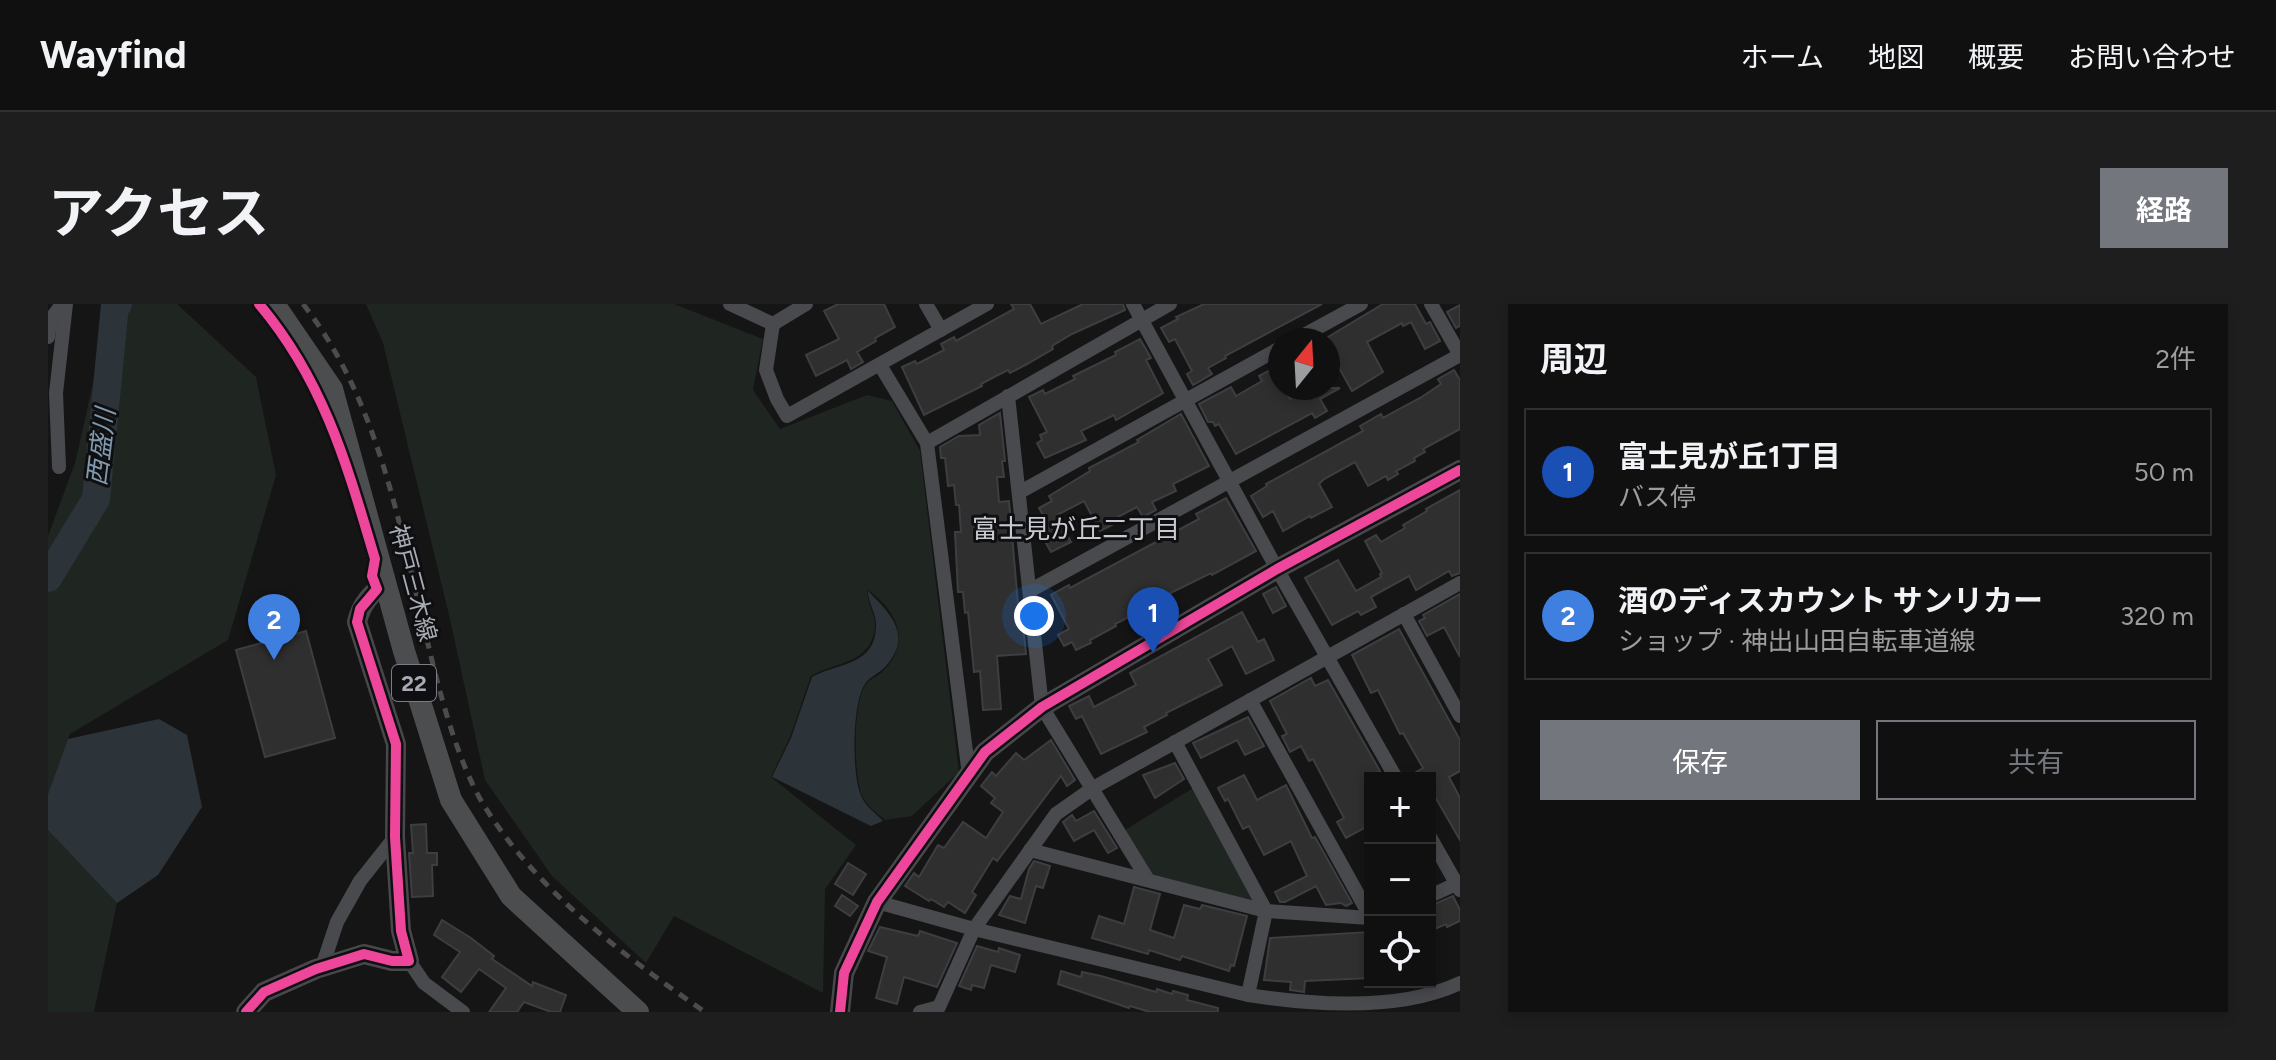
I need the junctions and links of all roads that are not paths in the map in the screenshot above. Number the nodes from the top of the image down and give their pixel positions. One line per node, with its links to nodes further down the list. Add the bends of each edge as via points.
1 (64, 304): 15 (street, via 51,319); 21 (street, via 56,393)
2 (274, 304): 27 (main road, 神戸三木線 / 22, via 332,389)
3 (730, 304): 12 (street)
4 (806, 304): 12 (street)
5 (926, 304): 14 (street)
6 (987, 304): 14 (street)
7 (1133, 304): 11 (street)
8 (1170, 304): 11 (street)
9 (1361, 304): 13 (street)
10 (1431, 304): 23 (street, via 1460,355)
11 (1142, 319): 18 (street); 19 (street)
12 (773, 324): 17 (street, via 766,370 787,416)
13 (1317, 328)
14 (941, 330): 17 (street)
15 (48, 337)
16 (1268, 354): 19 (street)
17 (880, 365): 20 (street)
18 (1008, 396): 20 (street); 24 (street)
19 (1185, 399): 23 (street); 24 (street)
20 (927, 443): 36 (street)
21 (59, 467)
22 (1460, 470): 25 (street)
23 (1231, 483): 25 (street); 28 (street)
24 (1020, 492): 28 (street)
25 (1277, 569): 30 (street); 32 (street)
26 (1460, 583): 29 (street)
27 (381, 585): 38 (street, via 360,609 357,622 396,744); 55 (main road, 神戸三木線 / 22, via 451,800 511,896)
28 (1031, 590): 32 (street)
29 (1404, 614): 30 (street); 33 (street)
30 (1327, 657): 31 (street); 35 (street)
31 (1250, 700): 34 (street); 46 (street)
32 (1042, 707): 36 (street, via 985,752); 37 (street)
33 (1460, 716)
34 (1175, 742): 37 (street); 45 (street)
35 (1393, 772)
36 (969, 775): 44 (street)
37 (1093, 788): 40 (street, via 1056,814); 41 (street)
38 (395, 837): 49 (street, via 401,931); 50 (street, via 352,895)
39 (1434, 844): 42 (street)
40 (1030, 850): 41 (street); 48 (street)
41 (1148, 880): 45 (street)
42 (1459, 885): 43 (street)
43 (1436, 894)
44 (877, 902): 48 (street); 56 (street, via 844,973)
45 (1266, 911): 47 (street); 52 (street)
46 (1369, 916)
47 (1364, 917)
48 (974, 929): 52 (street); 57 (street, via 939,1007)
49 (409, 961): 50 (street, via 364,954); 54 (street, via 424,983)
50 (322, 967): 53 (street, via 264,992)
51 (1460, 983): 52 (street, via 1368,1004)
52 (1248, 995)
53 (246, 1012)
54 (463, 1012)
55 (638, 1012)
56 (840, 1012)
57 (920, 1012)

